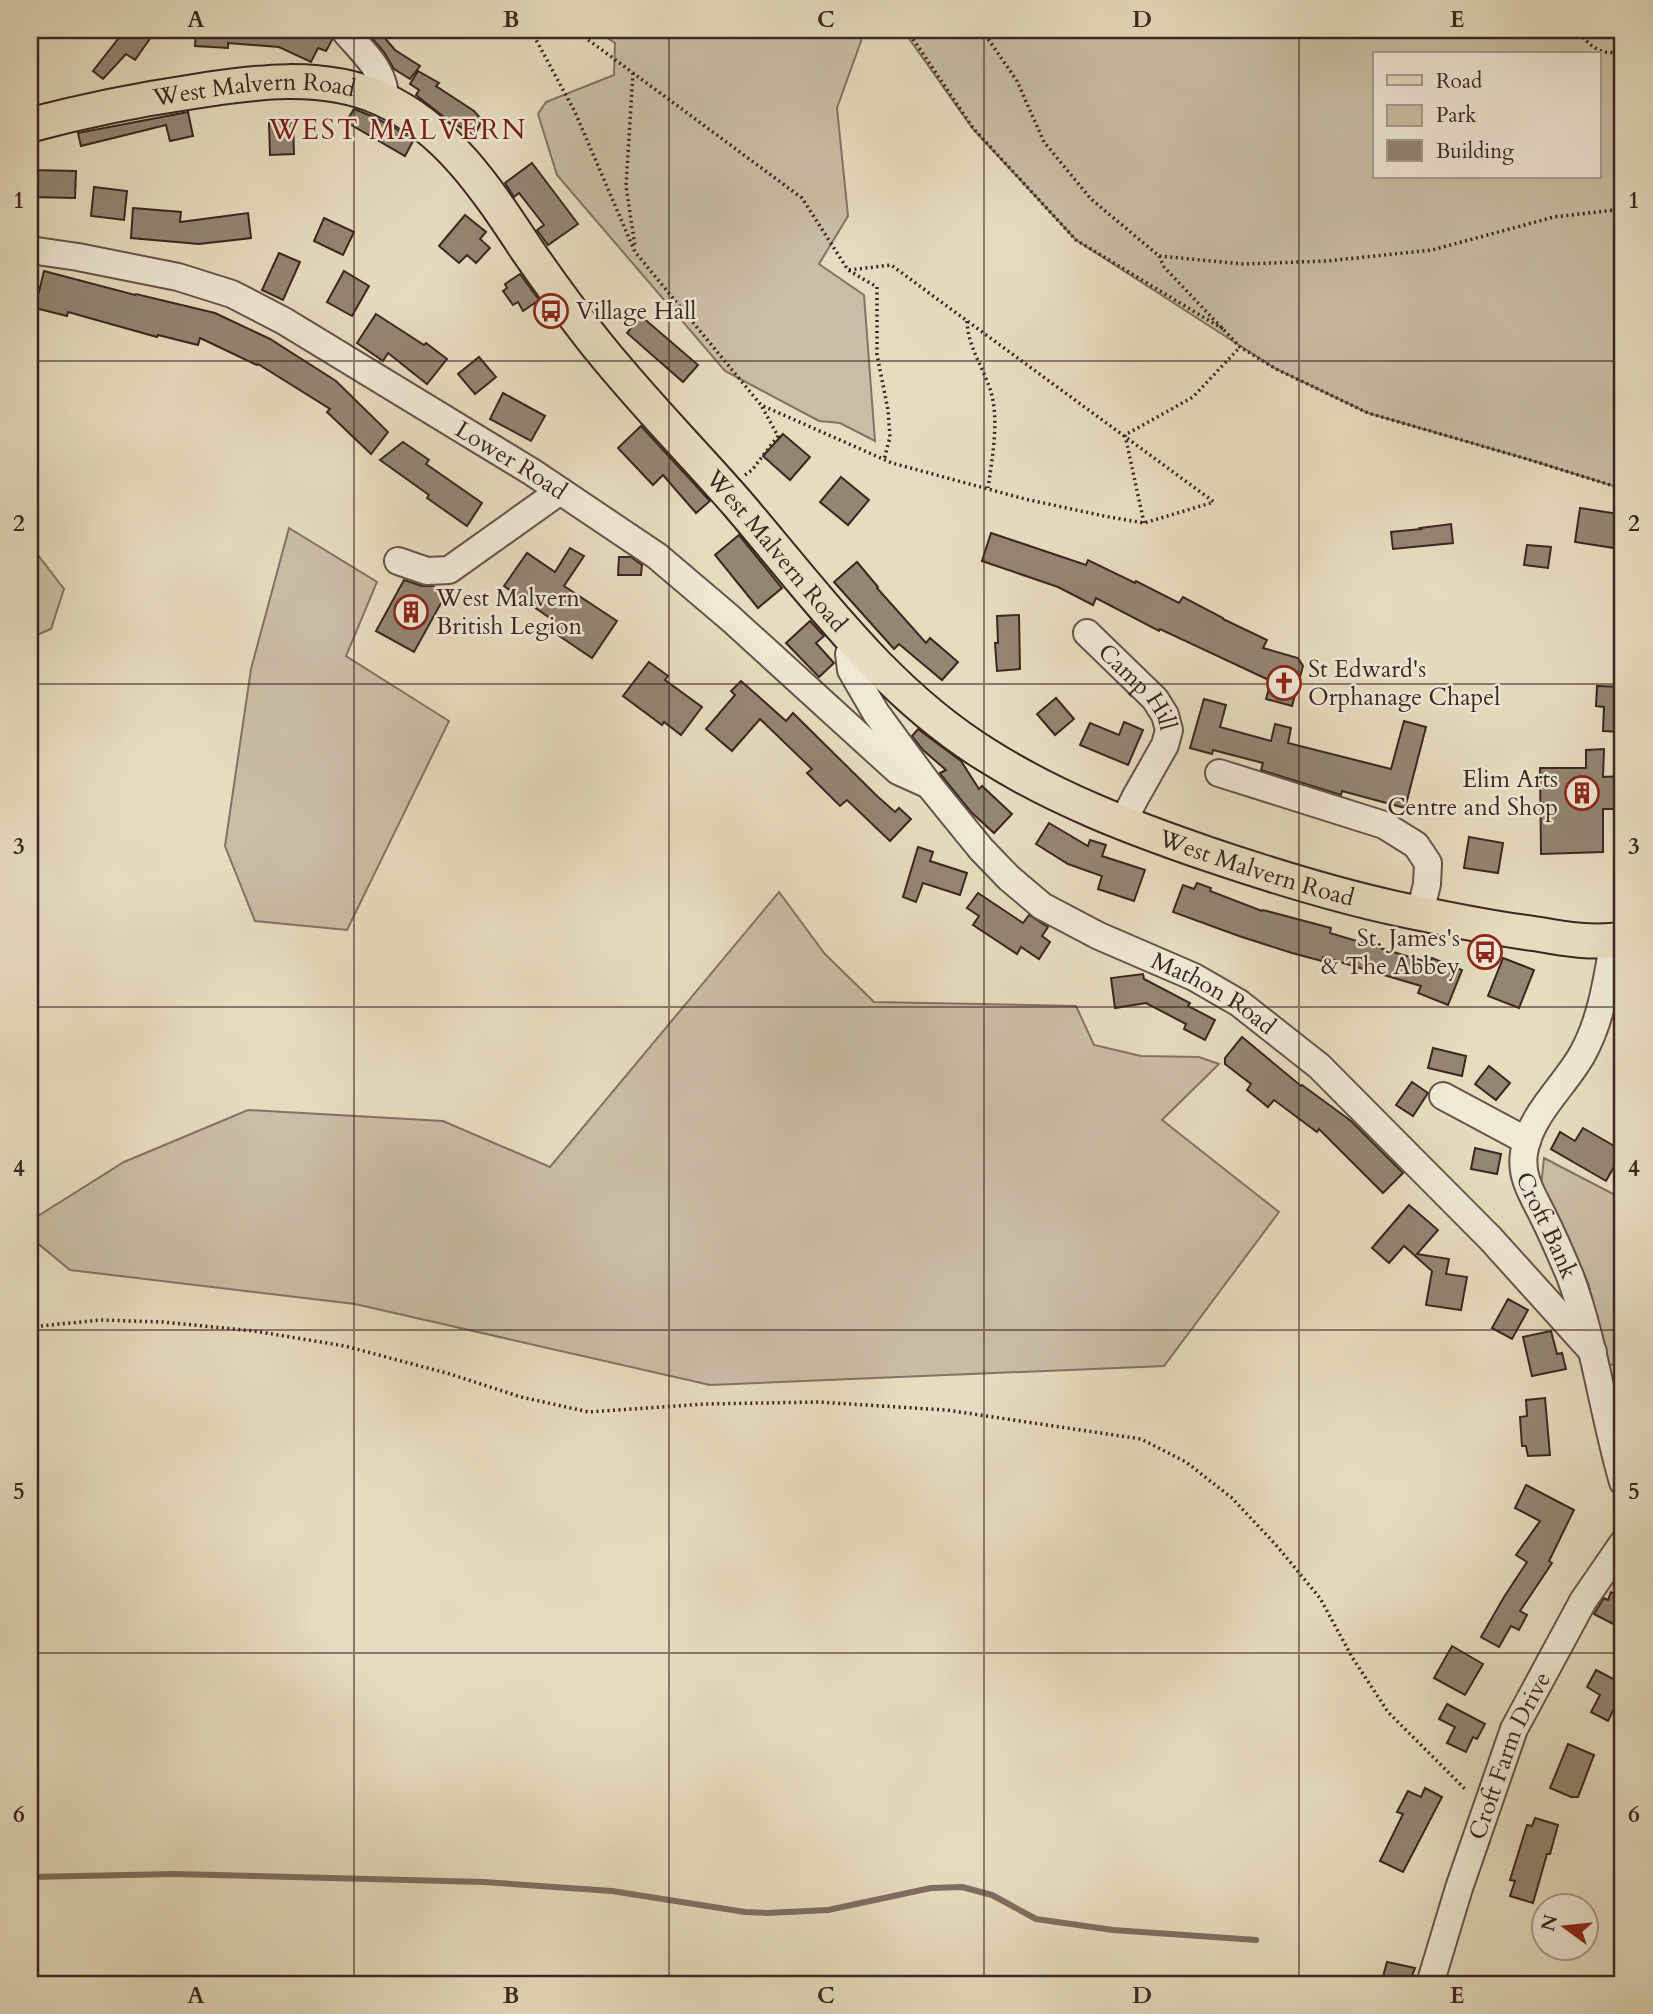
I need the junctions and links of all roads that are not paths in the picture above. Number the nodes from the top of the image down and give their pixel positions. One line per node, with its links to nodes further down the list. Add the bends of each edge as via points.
1 (344, 30): 2 (street, via 379,72)
2 (385, 100): 3 (main road, West Malvern Road, via 338,85 239,84 140,99); 8 (main road, West Malvern Road, via 457,153 592,339)
3 (34, 127)
4 (30, 250): 5 (street, Lower Road, via 178,277 232,294 284,321)
5 (560, 491): 6 (street, via 449,570 427,571); 10 (street, Lower Road, via 657,556 898,771)
6 (398, 561)
7 (1087, 633): 11 (street, Camp Hill, via 1155,699 1169,730)
8 (854, 642): 10 (street, Mathon Road, via 850,670); 11 (main road, West Malvern Road, via 901,690 984,754)
9 (1219, 773): 12 (street, via 1384,825 1416,845 1428,863)
10 (929, 785): 16 (street, Mathon Road, via 981,849 1042,906 1195,977 1240,1003 1319,1066 1490,1238)
11 (1122, 824): 12 (main road, West Malvern Road, via 1276,877)
12 (1420, 913): 13 (main road, West Malvern Road, via 1581,941)
13 (1618, 940): 15 (street, Croft Bank, via 1596,1027)
14 (1443, 1096): 15 (street)
15 (1527, 1141): 16 (street, Croft Bank, via 1524,1156 1530,1194 1570,1278)
16 (1593, 1352): 17 (street, Croft Bank)
17 (1623, 1482)
18 (1623, 1544): 19 (street, Croft Farm Drive, via 1583,1601 1514,1729)
19 (1430, 1984)

